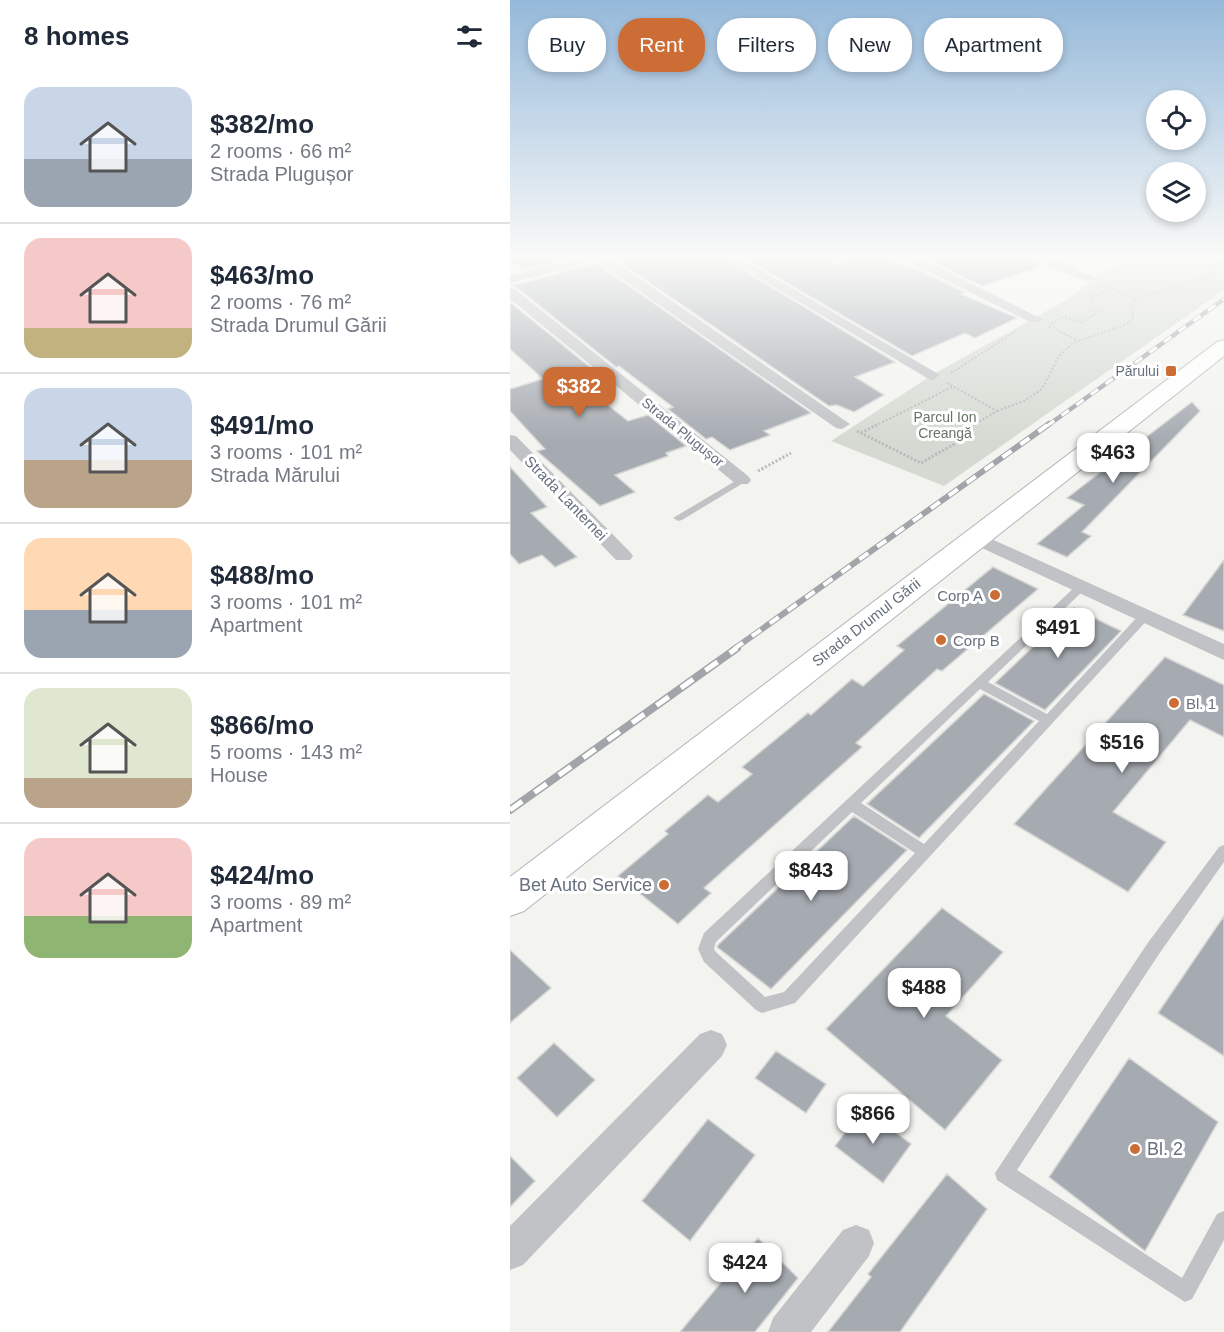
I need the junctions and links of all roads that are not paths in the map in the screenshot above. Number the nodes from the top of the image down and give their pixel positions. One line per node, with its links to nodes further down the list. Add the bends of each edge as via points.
1 (542, 318): 8 (street, Strada Plugușor)
2 (689, 318): 6 (street)
3 (834, 318): 5 (street)
4 (1224, 346): 10 (street, Strada Drumul Gării)
5 (936, 378)
6 (842, 424)
7 (510, 440): 11 (street, Strada Lanternei)
8 (742, 480): 9 (lane, Strada Plugușor)
9 (678, 518)
10 (976, 538): 12 (street); 20 (street, Strada Drumul Gării)
11 (623, 556)
12 (1081, 587): 13 (street); 15 (lane)
13 (1145, 616): 14 (street); 16 (lane)
14 (1224, 652)
15 (979, 683): 16 (lane); 17 (lane)
16 (1048, 720): 19 (lane)
17 (851, 804): 19 (lane); 19 (lane, via 709,938 706,949 710,957 762,1005 789,998)
18 (1224, 851): 22 (lane, via 1153,949 1004,1173 1185,1292)
19 (925, 852)
20 (510, 899)
21 (711, 1045): 24 (street)
22 (1224, 1221)
23 (856, 1243): 25 (street)
24 (510, 1252)
25 (787, 1332)

